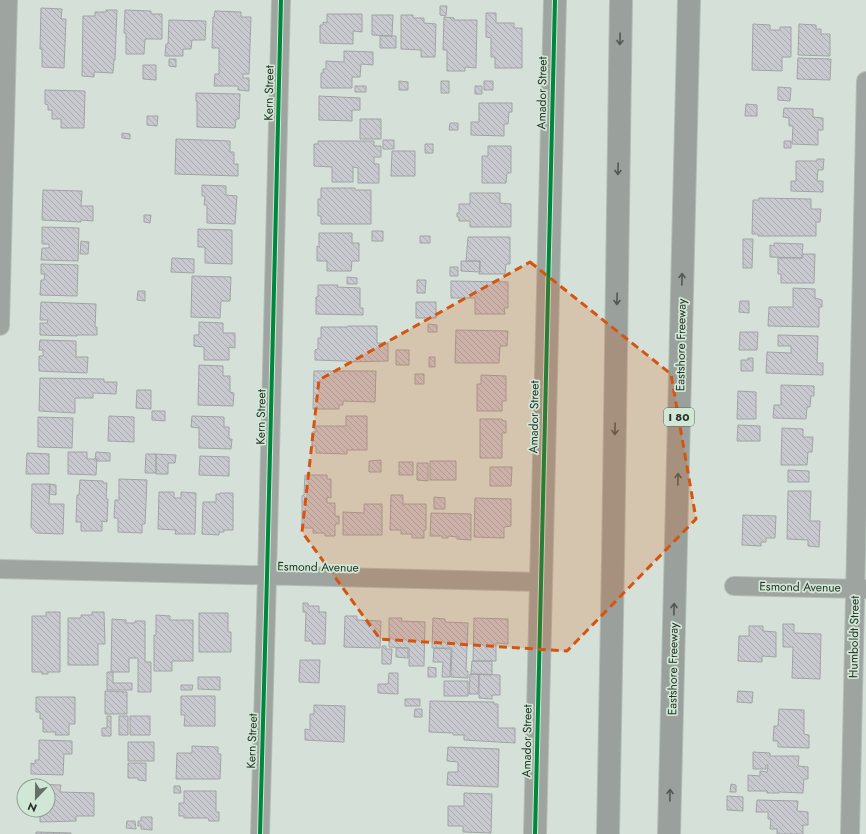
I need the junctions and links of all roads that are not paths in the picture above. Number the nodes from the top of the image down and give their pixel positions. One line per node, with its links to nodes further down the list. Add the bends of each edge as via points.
1 (8, 0): 7 (street)
2 (281, 0): 9 (street, Kern Street)
3 (555, 0): 10 (street, Amador Street)
4 (620, 0): 15 (highway, one-way to 15)
5 (689, 0): 16 (highway, Eastshore Freeway / I 80, one-way to 5)
6 (866, 80): 12 (street, Humboldt Street)
7 (0, 326)
8 (0, 569): 9 (street, Esmond Avenue)
9 (267, 576): 10 (street, Esmond Avenue); 13 (street, Kern Street)
10 (540, 582): 14 (street, Amador Street)
11 (734, 586): 12 (street, Esmond Avenue)
12 (861, 589): 17 (street, Humboldt Street)
13 (260, 834)
14 (535, 834)
15 (608, 834)
16 (669, 834)
17 (850, 834)

